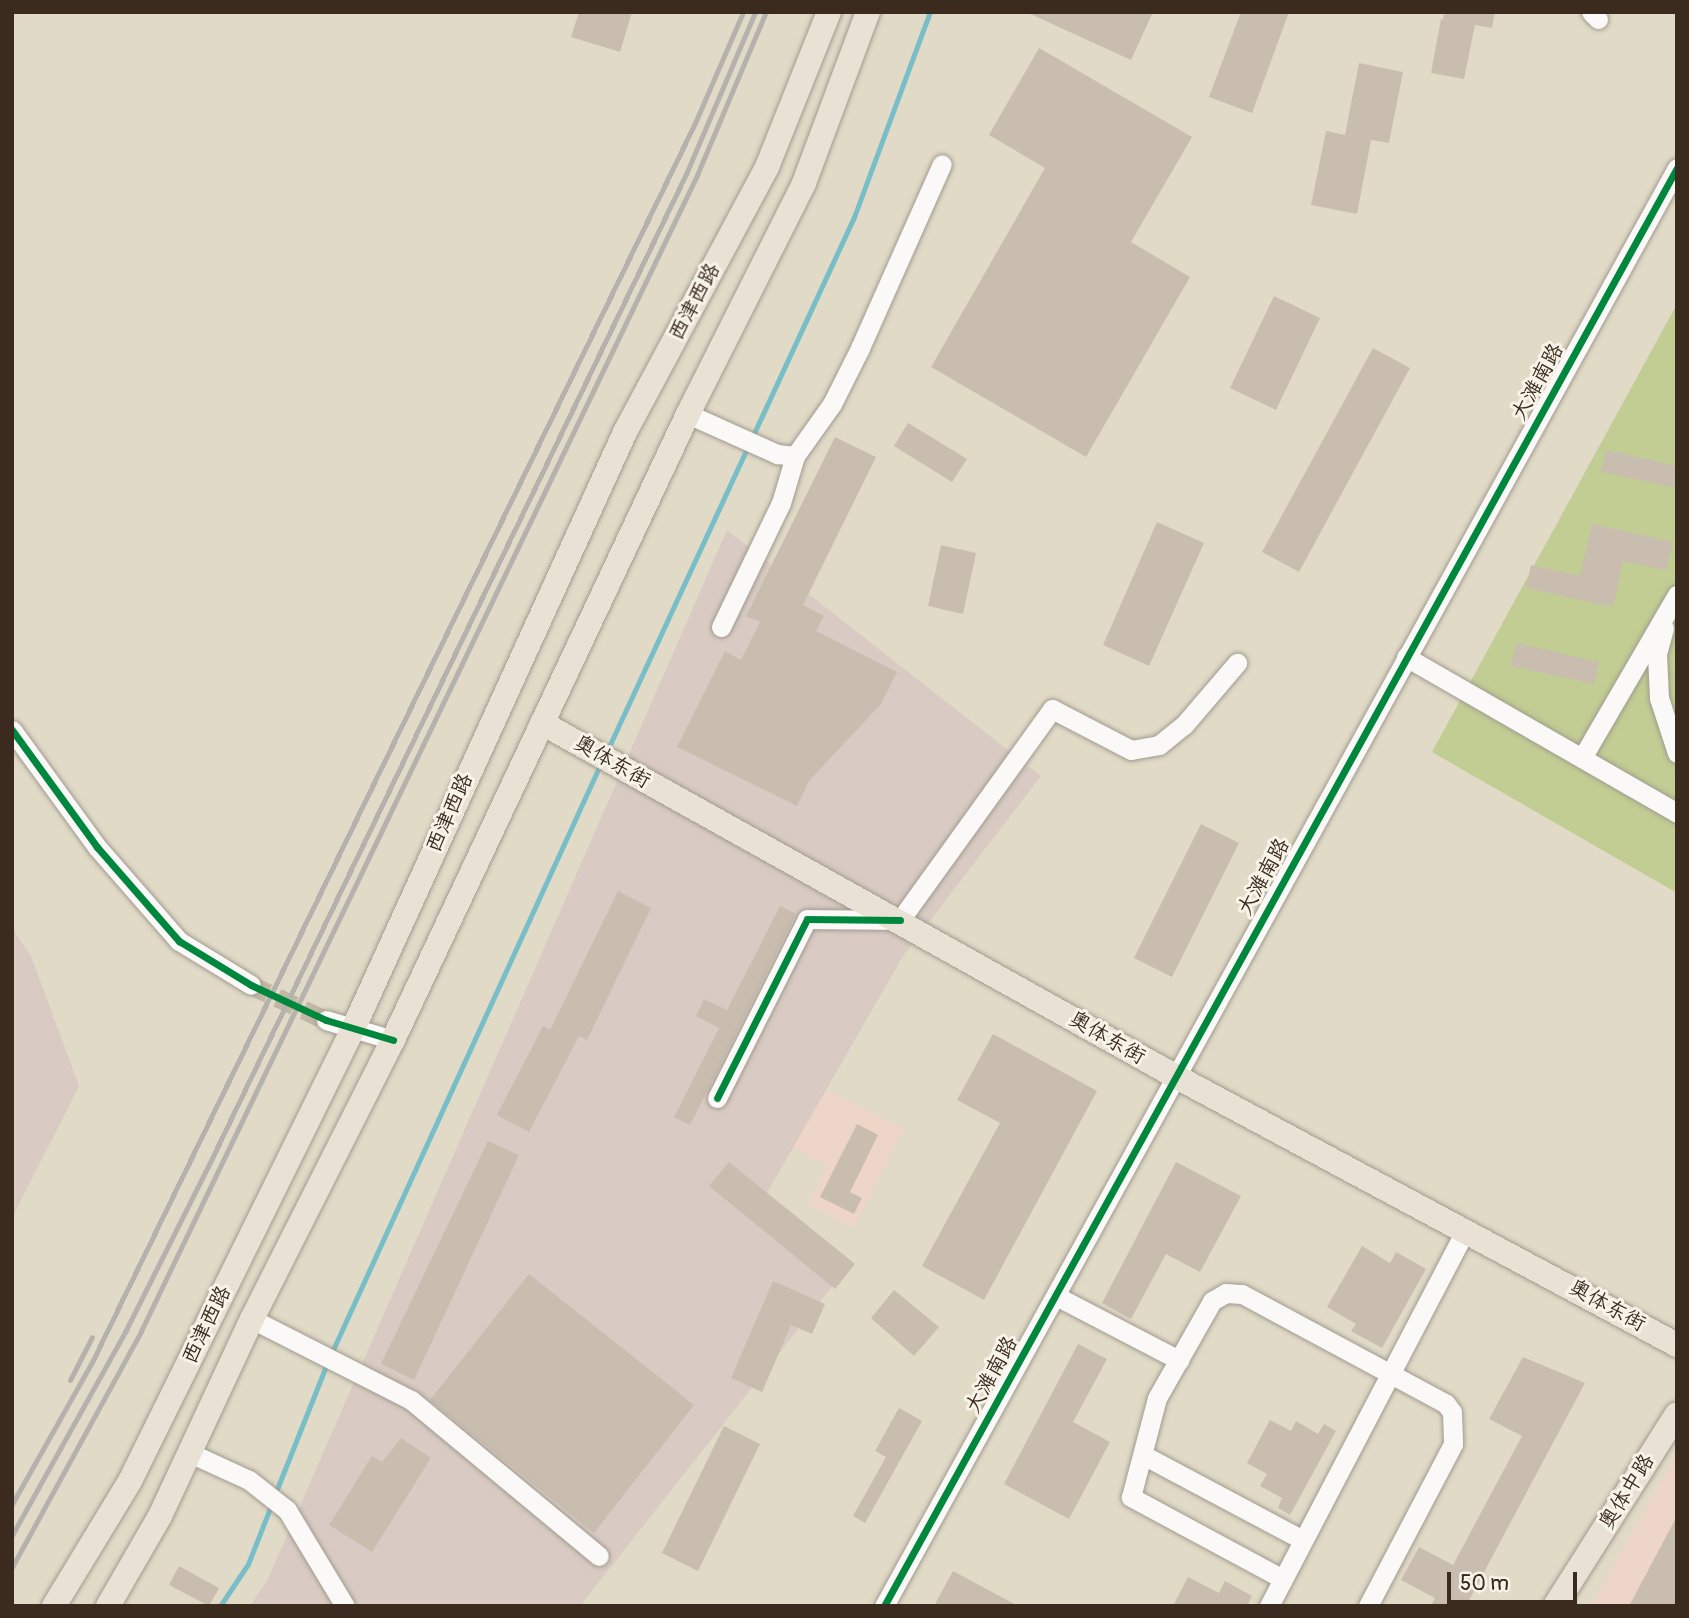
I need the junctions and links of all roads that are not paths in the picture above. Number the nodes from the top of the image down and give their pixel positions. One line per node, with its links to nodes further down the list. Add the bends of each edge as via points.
1 (868, 12): 3 (main road, 西津西路)
2 (825, 23): 3 (main road); 20 (main road, 西津西路, via 766,167 625,432 526,642)
3 (856, 51): 6 (main road, 西津西路, via 804,183)
4 (942, 164): 7 (street, via 832,404)
5 (1677, 168): 10 (street, 大滩南路)
6 (688, 414): 7 (street, via 766,449); 12 (main road, 西津西路)
7 (795, 456): 9 (street, via 781,503)
8 (1673, 599): 14 (street, via 1657,654 1660,698); 15 (street)
9 (720, 628)
10 (1406, 657): 15 (street); 22 (street, 大滩南路)
11 (1237, 663): 17 (street, via 1184,726 1159,745 1131,750 1052,709)
12 (542, 723): 17 (main road, 奥体东街); 21 (main road, 西津西路)
13 (12, 730): 18 (street, via 97,848 179,941)
14 (1677, 752)
15 (1582, 758): 16 (street)
16 (1677, 813)
17 (900, 920): 22 (main road, 奥体东街); 23 (street, via 807,919)
18 (251, 985)
19 (326, 1020): 20 (street)
20 (354, 1027): 21 (street); 37 (main road, 西津西路, via 130,1481)
21 (393, 1040): 26 (main road, 西津西路)
22 (1173, 1075): 24 (main road, 奥体东街); 25 (street, 大滩南路)
23 (717, 1098)
24 (1466, 1229): 27 (main road, 奥体东街); 29 (street)
25 (1056, 1296): 28 (street); 40 (street, 大滩南路)
26 (252, 1319): 31 (main road, 西津西路); 34 (street, via 411,1400)
27 (1677, 1345)
28 (1179, 1360): 29 (street, via 1212,1301 1234,1293); 32 (street, via 1157,1398)
29 (1390, 1373): 33 (street); 36 (street, via 1446,1404 1456,1433)
30 (1677, 1414): 42 (main road, 奥体中路)
31 (190, 1454): 38 (main road, 西津西路); 39 (street, via 248,1480 273,1499)
32 (1145, 1456): 33 (street); 35 (street, via 1131,1497)
33 (1303, 1540): 35 (street)
34 (599, 1556)
35 (1283, 1579): 41 (street)
36 (1376, 1603)
37 (54, 1606)
38 (108, 1606)
39 (345, 1606)
40 (884, 1606)
41 (1269, 1606)
42 (1555, 1606)

